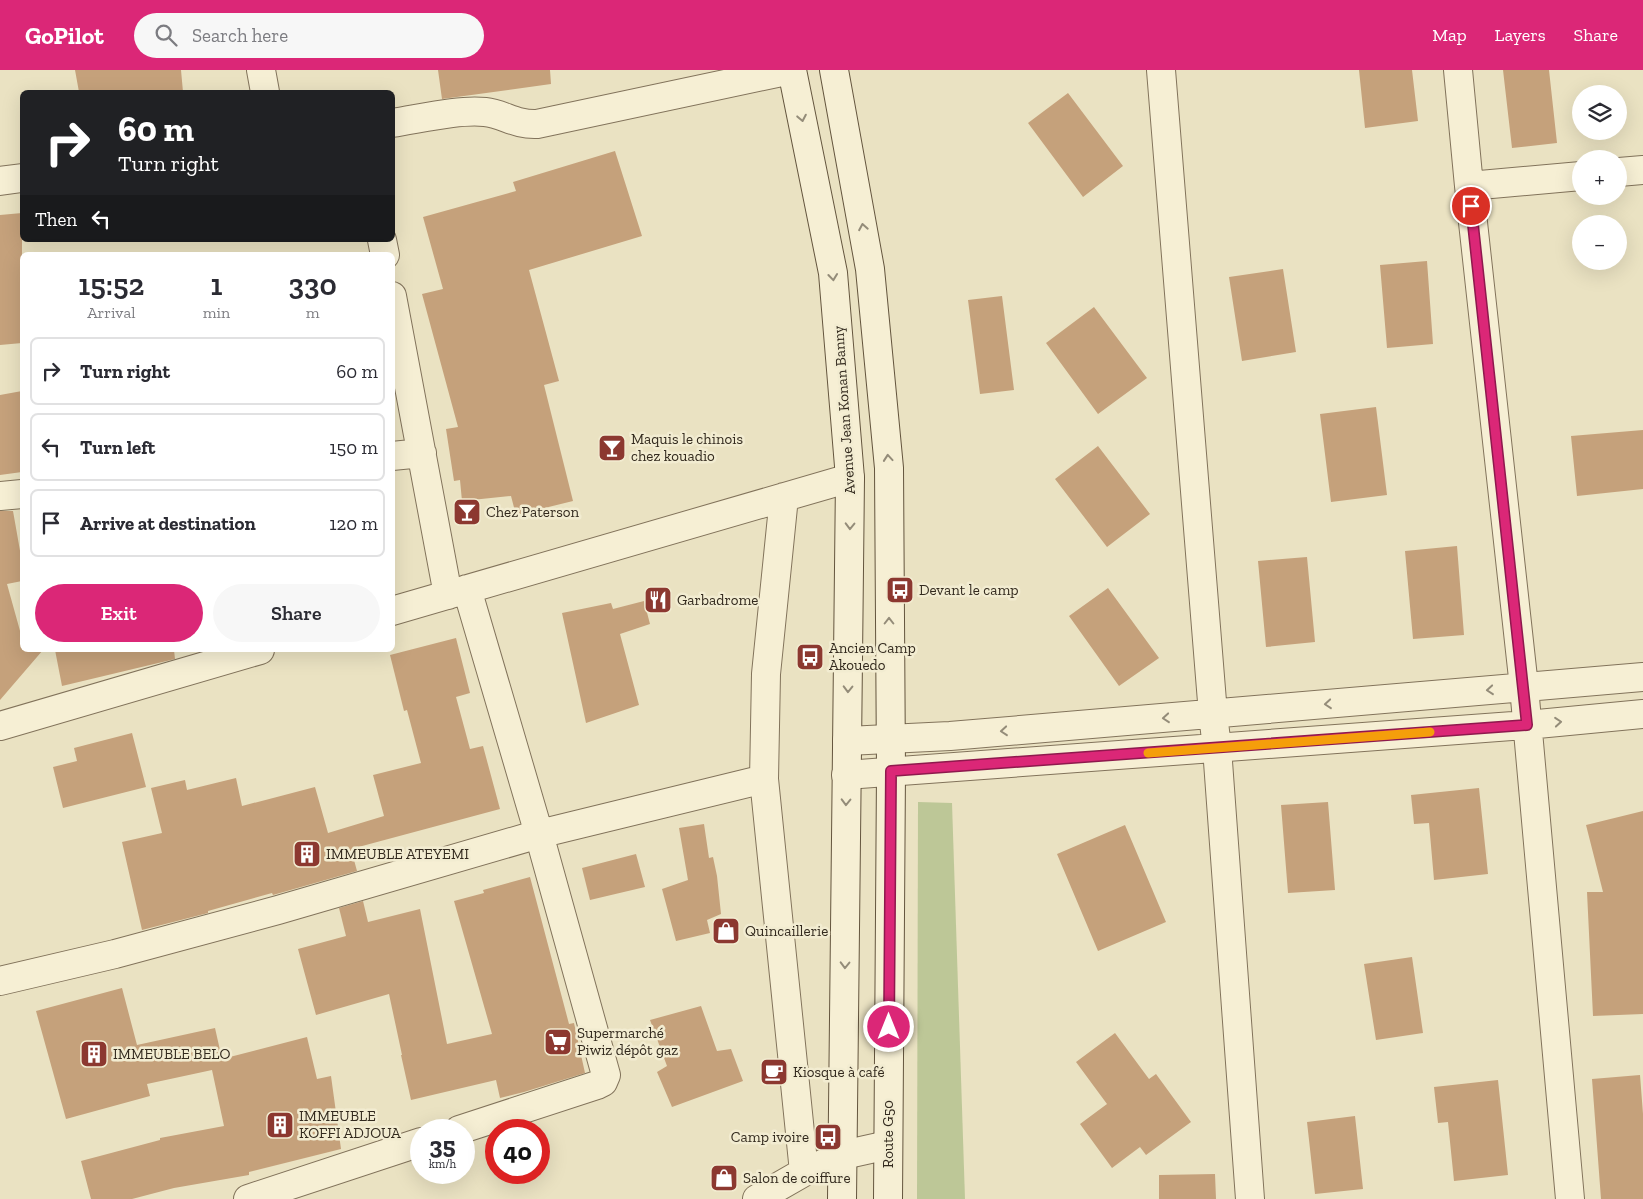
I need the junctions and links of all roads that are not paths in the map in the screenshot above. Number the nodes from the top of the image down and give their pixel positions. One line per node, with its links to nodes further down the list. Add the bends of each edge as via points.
1 (261, 70): 6 (street)
2 (792, 70): 7 (street, via 537,124 524,124 486,112 471,111); 17 (street, Avenue Jean Konan Banny, one-way to 17, via 833,273)
3 (834, 70): 30 (street, one-way to 3, via 889,468 870,268)
4 (1161, 70): 26 (street)
5 (1458, 70): 13 (street)
6 (265, 90)
7 (395, 123)
8 (1643, 170): 9 (street)
9 (1627, 171)
10 (1572, 177): 13 (street)
11 (20, 178): 12 (street)
12 (0, 181)
13 (1469, 186): 25 (street)
14 (395, 312): 15 (street)
15 (422, 453): 16 (street); 21 (street)
16 (395, 456)
17 (850, 478): 20 (street); 32 (street, Avenue Jean Konan Banny, one-way to 32)
18 (20, 494): 19 (street)
19 (0, 496)
20 (784, 497): 21 (street); 34 (street, via 766,674)
21 (458, 592): 22 (street); 35 (street)
22 (395, 610)
23 (253, 652): 29 (street)
24 (1643, 677): 25 (street)
25 (1524, 687): 26 (street, one-way to 26); 28 (street)
26 (1213, 714): 30 (street, one-way to 30); 31 (street)
27 (1643, 714): 28 (street, one-way to 27)
28 (1527, 725): 31 (street); 47 (street)
29 (0, 726)
30 (890, 739): 32 (street); 33 (street, Route G50)
31 (1217, 748): 33 (street); 46 (street)
32 (847, 757): 33 (street); 40 (street, one-way to 40)
33 (891, 771): 38 (street, Route G50)
34 (764, 778): 35 (street); 41 (street)
35 (539, 834): 36 (street, via 278,910); 37 (street, via 606,1075 597,1085)
36 (0, 981)
37 (475, 1125)
38 (888, 1145): 40 (street); 45 (street, Route G50)
39 (410, 1146): 42 (street)
40 (843, 1156): 41 (street); 44 (street)
41 (804, 1172): 43 (street)
42 (248, 1199)
43 (757, 1199)
44 (842, 1199)
45 (888, 1199)
46 (1250, 1199)
47 (1570, 1199)

